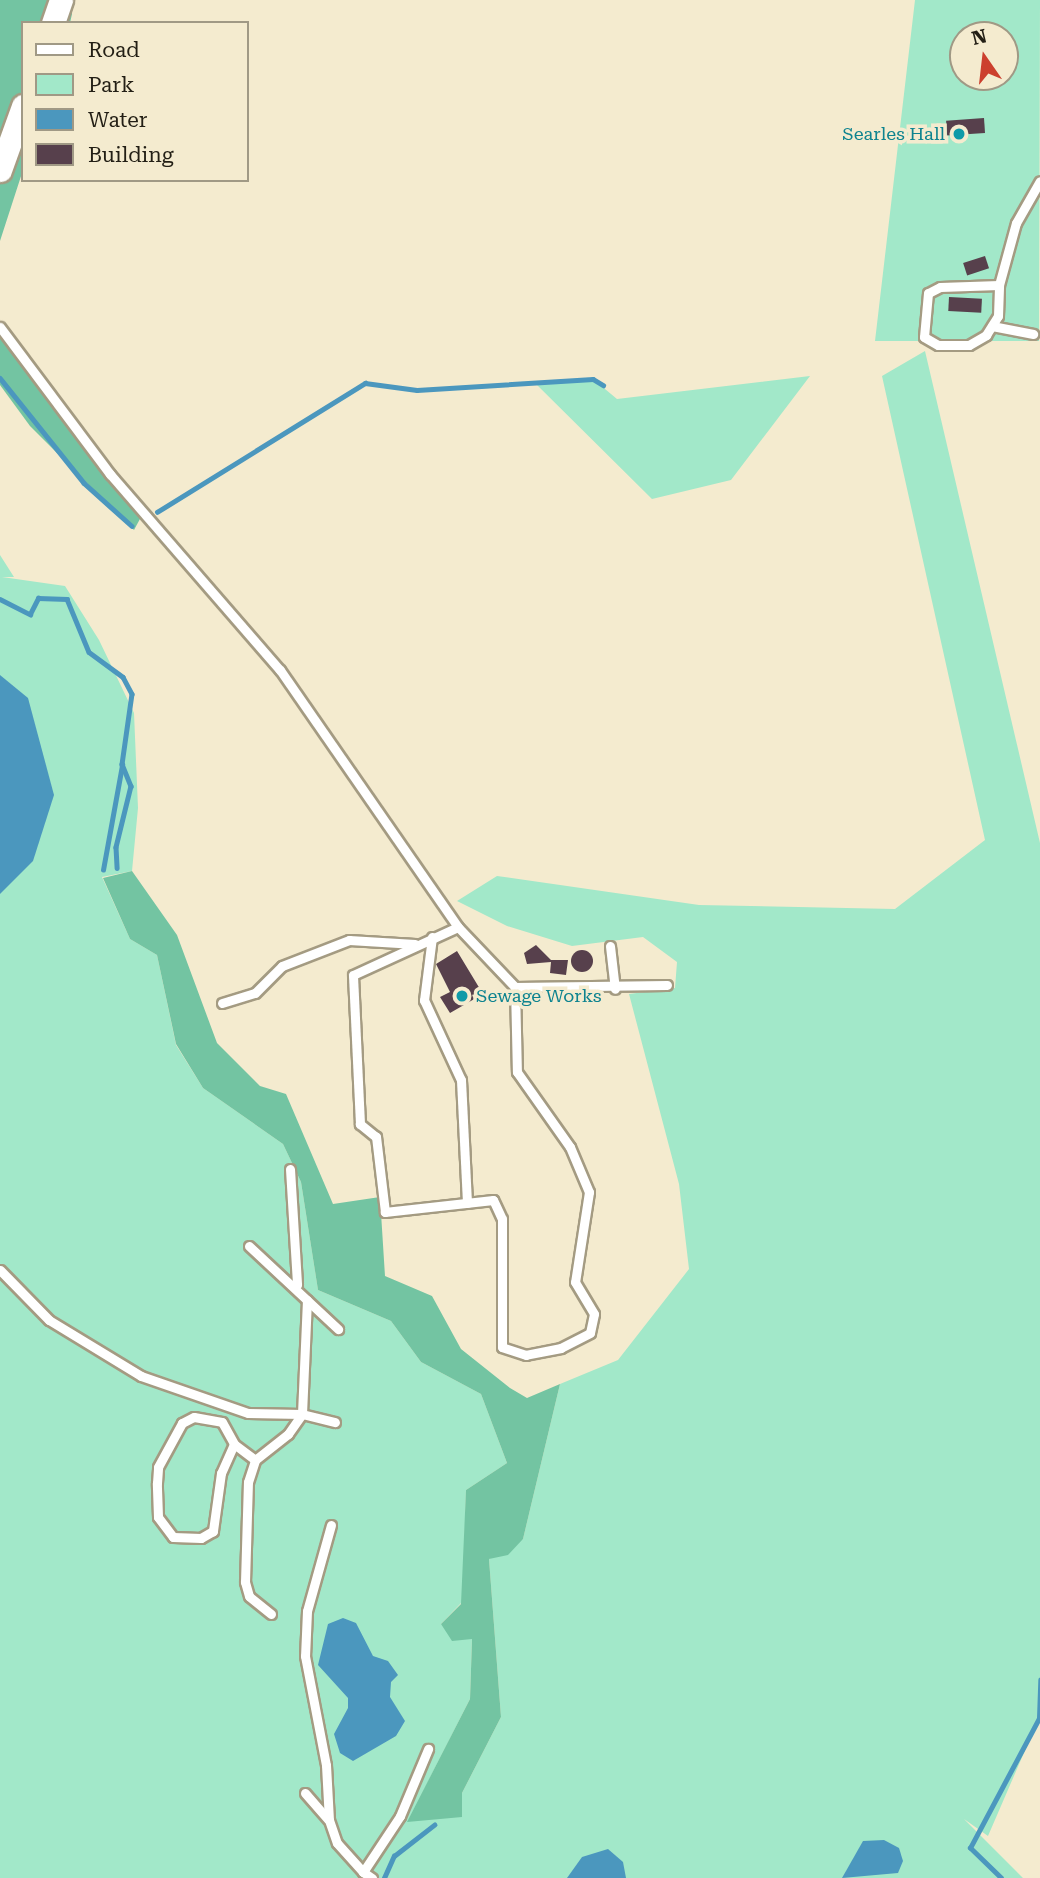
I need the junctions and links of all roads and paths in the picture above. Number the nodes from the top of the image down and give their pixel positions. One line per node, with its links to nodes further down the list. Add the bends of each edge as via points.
1 (61, 0): 2 (street)
2 (54, 21)
3 (21, 112): 4 (street)
4 (0, 170)
5 (1040, 181): 6 (lane, via 1016,223)
6 (999, 285): 7 (lane, via 998,316); 7 (lane, via 940,287 929,293 922,322 924,337 938,345 970,345)
7 (992, 326): 9 (lane)
8 (0, 327): 10 (lane, via 110,474 280,670)
9 (1033, 334)
10 (458, 927): 11 (lane); 15 (lane)
11 (432, 937): 12 (lane); 19 (lane, via 424,1000 461,1080)
12 (415, 944): 17 (lane, via 349,940 282,965 255,993); 19 (lane, via 353,975 360,1124 376,1138 385,1212)
13 (610, 946): 16 (lane)
14 (667, 985): 16 (lane)
15 (515, 987): 16 (lane); 19 (lane, via 517,1072 570,1147 589,1192 575,1282 594,1314 590,1333 561,1348 526,1355 502,1347 502,1219 493,1200)
16 (615, 989)
17 (222, 1003)
18 (290, 1169): 22 (lane)
19 (467, 1203)
20 (249, 1246): 22 (lane)
21 (0, 1270): 25 (lane, via 49,1320 141,1376 248,1413)
22 (297, 1287): 23 (lane)
23 (307, 1300): 24 (lane); 25 (lane)
24 (338, 1329)
25 (302, 1414): 26 (lane); 28 (lane, via 288,1434)
26 (335, 1422)
27 (234, 1444): 27 (lane, via 222,1422 194,1417 182,1423 158,1467 158,1517 173,1537 201,1538 213,1531 221,1473); 28 (lane)
28 (255, 1460): 30 (lane, via 248,1482 245,1582 248,1597)
29 (331, 1525): 33 (lane, via 307,1611 305,1656 326,1765)
30 (271, 1614)
31 (428, 1749): 34 (lane, via 400,1816)
32 (305, 1793): 33 (lane)
33 (329, 1820): 34 (lane, via 337,1843)
34 (363, 1871): 35 (lane)
35 (372, 1878)

